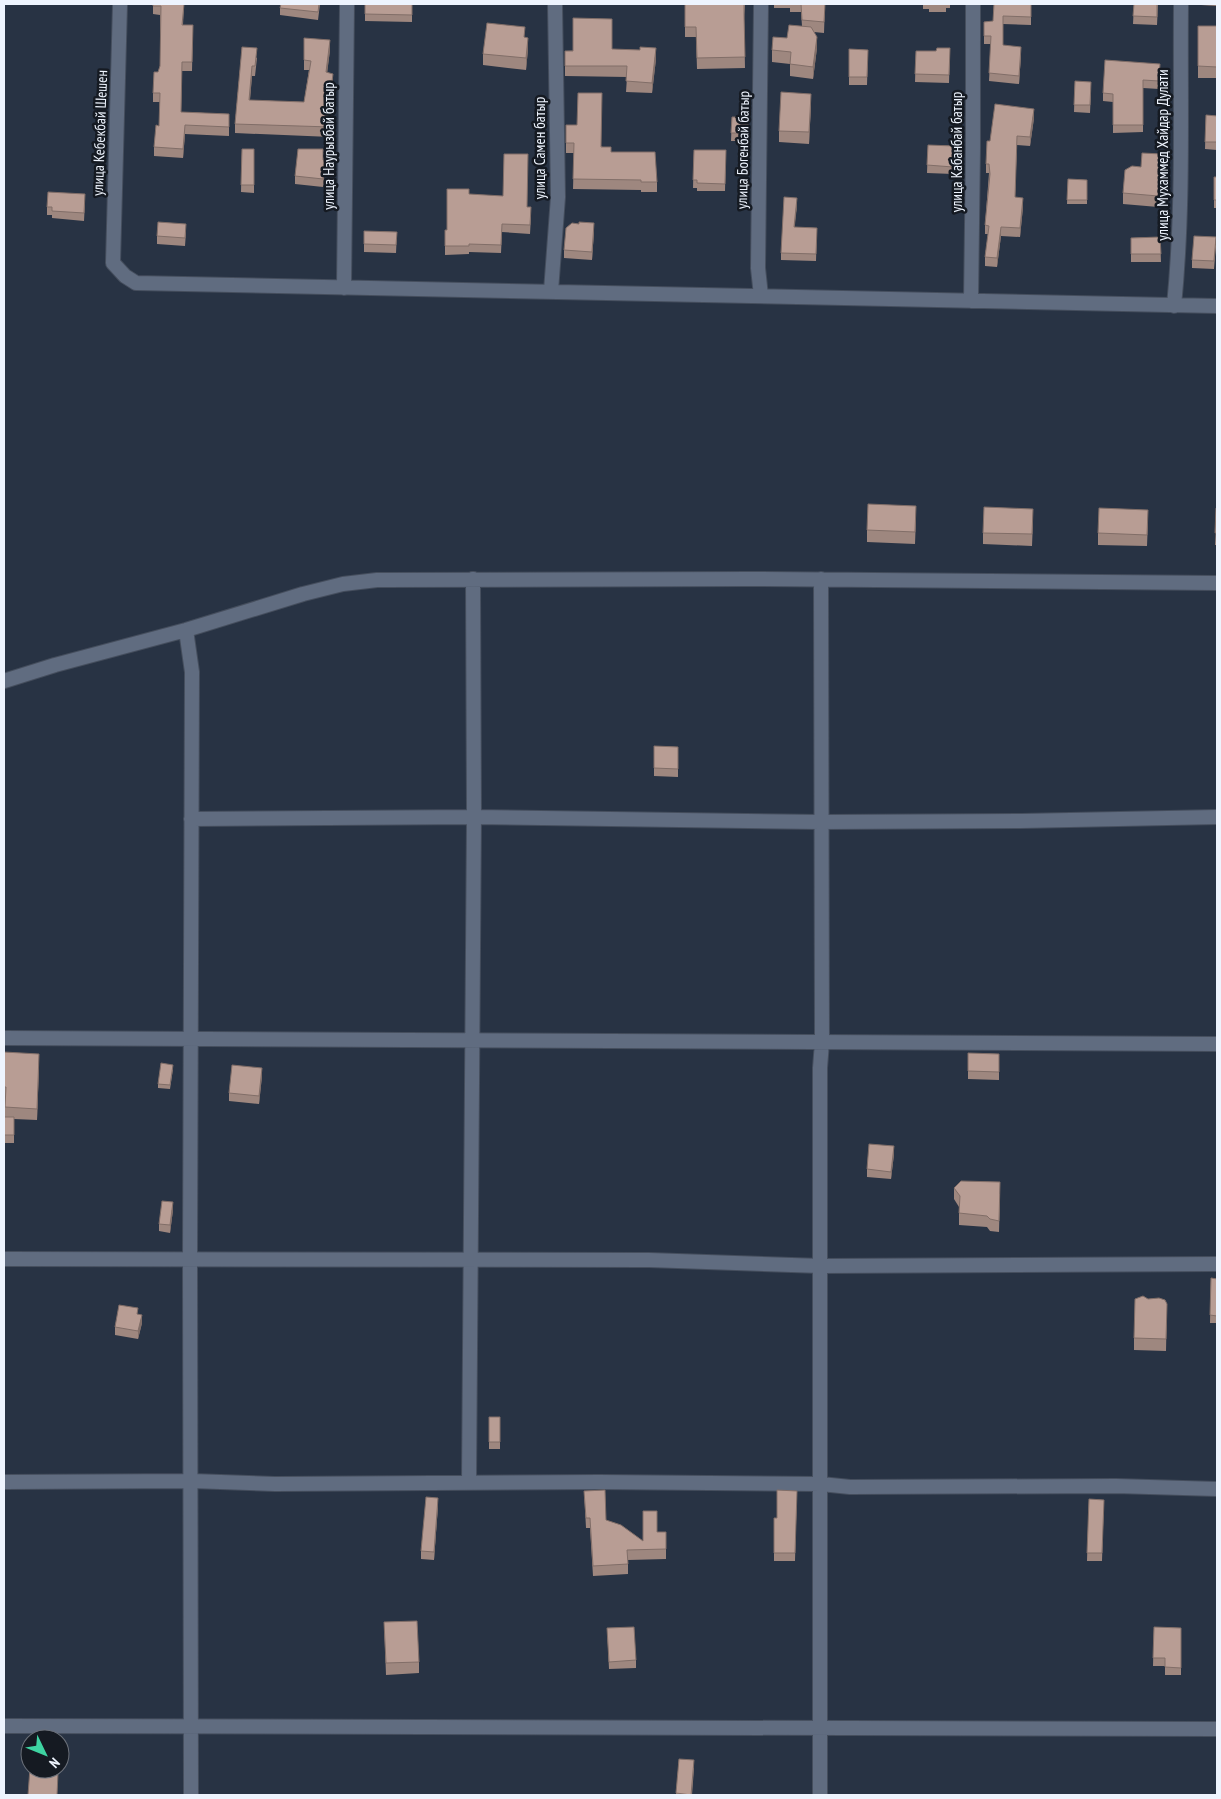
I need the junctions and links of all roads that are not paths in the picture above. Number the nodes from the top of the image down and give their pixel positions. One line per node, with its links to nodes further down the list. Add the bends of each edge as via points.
1 (120, 4): 7 (street, улица Кебекбай Шешен, via 113,262 136,283)
2 (347, 4): 7 (street, улица Наурызбай батыр)
3 (555, 4): 8 (street, улица Самен батыр, via 558,198)
4 (761, 4): 9 (street, улица Богенбай батыр, via 758,268)
5 (973, 4): 10 (street, улица Кабанбай батыр)
6 (1181, 4): 11 (street, улица Мухаммед Хайдар Дулати, via 1181,193)
7 (344, 288): 8 (street)
8 (551, 291): 9 (street)
9 (761, 296): 10 (street)
10 (971, 301): 11 (street)
11 (1174, 306): 12 (street)
12 (1217, 306)
13 (473, 579): 14 (street); 16 (street, via 377,580 343,584); 19 (street)
14 (821, 579): 15 (street); 21 (street)
15 (1217, 583)
16 (186, 630): 17 (street); 20 (street, via 192,672)
17 (4, 681)
18 (1217, 817): 21 (street)
19 (474, 818): 20 (street); 21 (street); 24 (street)
20 (191, 819): 23 (street)
21 (820, 822): 25 (street)
22 (4, 1038): 23 (street)
23 (190, 1040): 24 (street); 28 (street)
24 (471, 1041): 25 (street); 29 (street)
25 (822, 1042): 26 (street); 31 (street)
26 (1217, 1044)
27 (4, 1259): 28 (street)
28 (190, 1260): 29 (street); 32 (street)
29 (472, 1260): 31 (street, via 649,1260); 34 (street)
30 (1217, 1264): 31 (street)
31 (821, 1266): 35 (street)
32 (192, 1481): 33 (street); 34 (street); 38 (street)
33 (4, 1482)
34 (469, 1483): 35 (street)
35 (821, 1484): 36 (street, via 850,1487); 39 (street)
36 (1217, 1489)
37 (4, 1726): 38 (street)
38 (192, 1726): 39 (street); 41 (street)
39 (821, 1728): 40 (street); 42 (street)
40 (1217, 1729)
41 (191, 1795)
42 (820, 1795)

